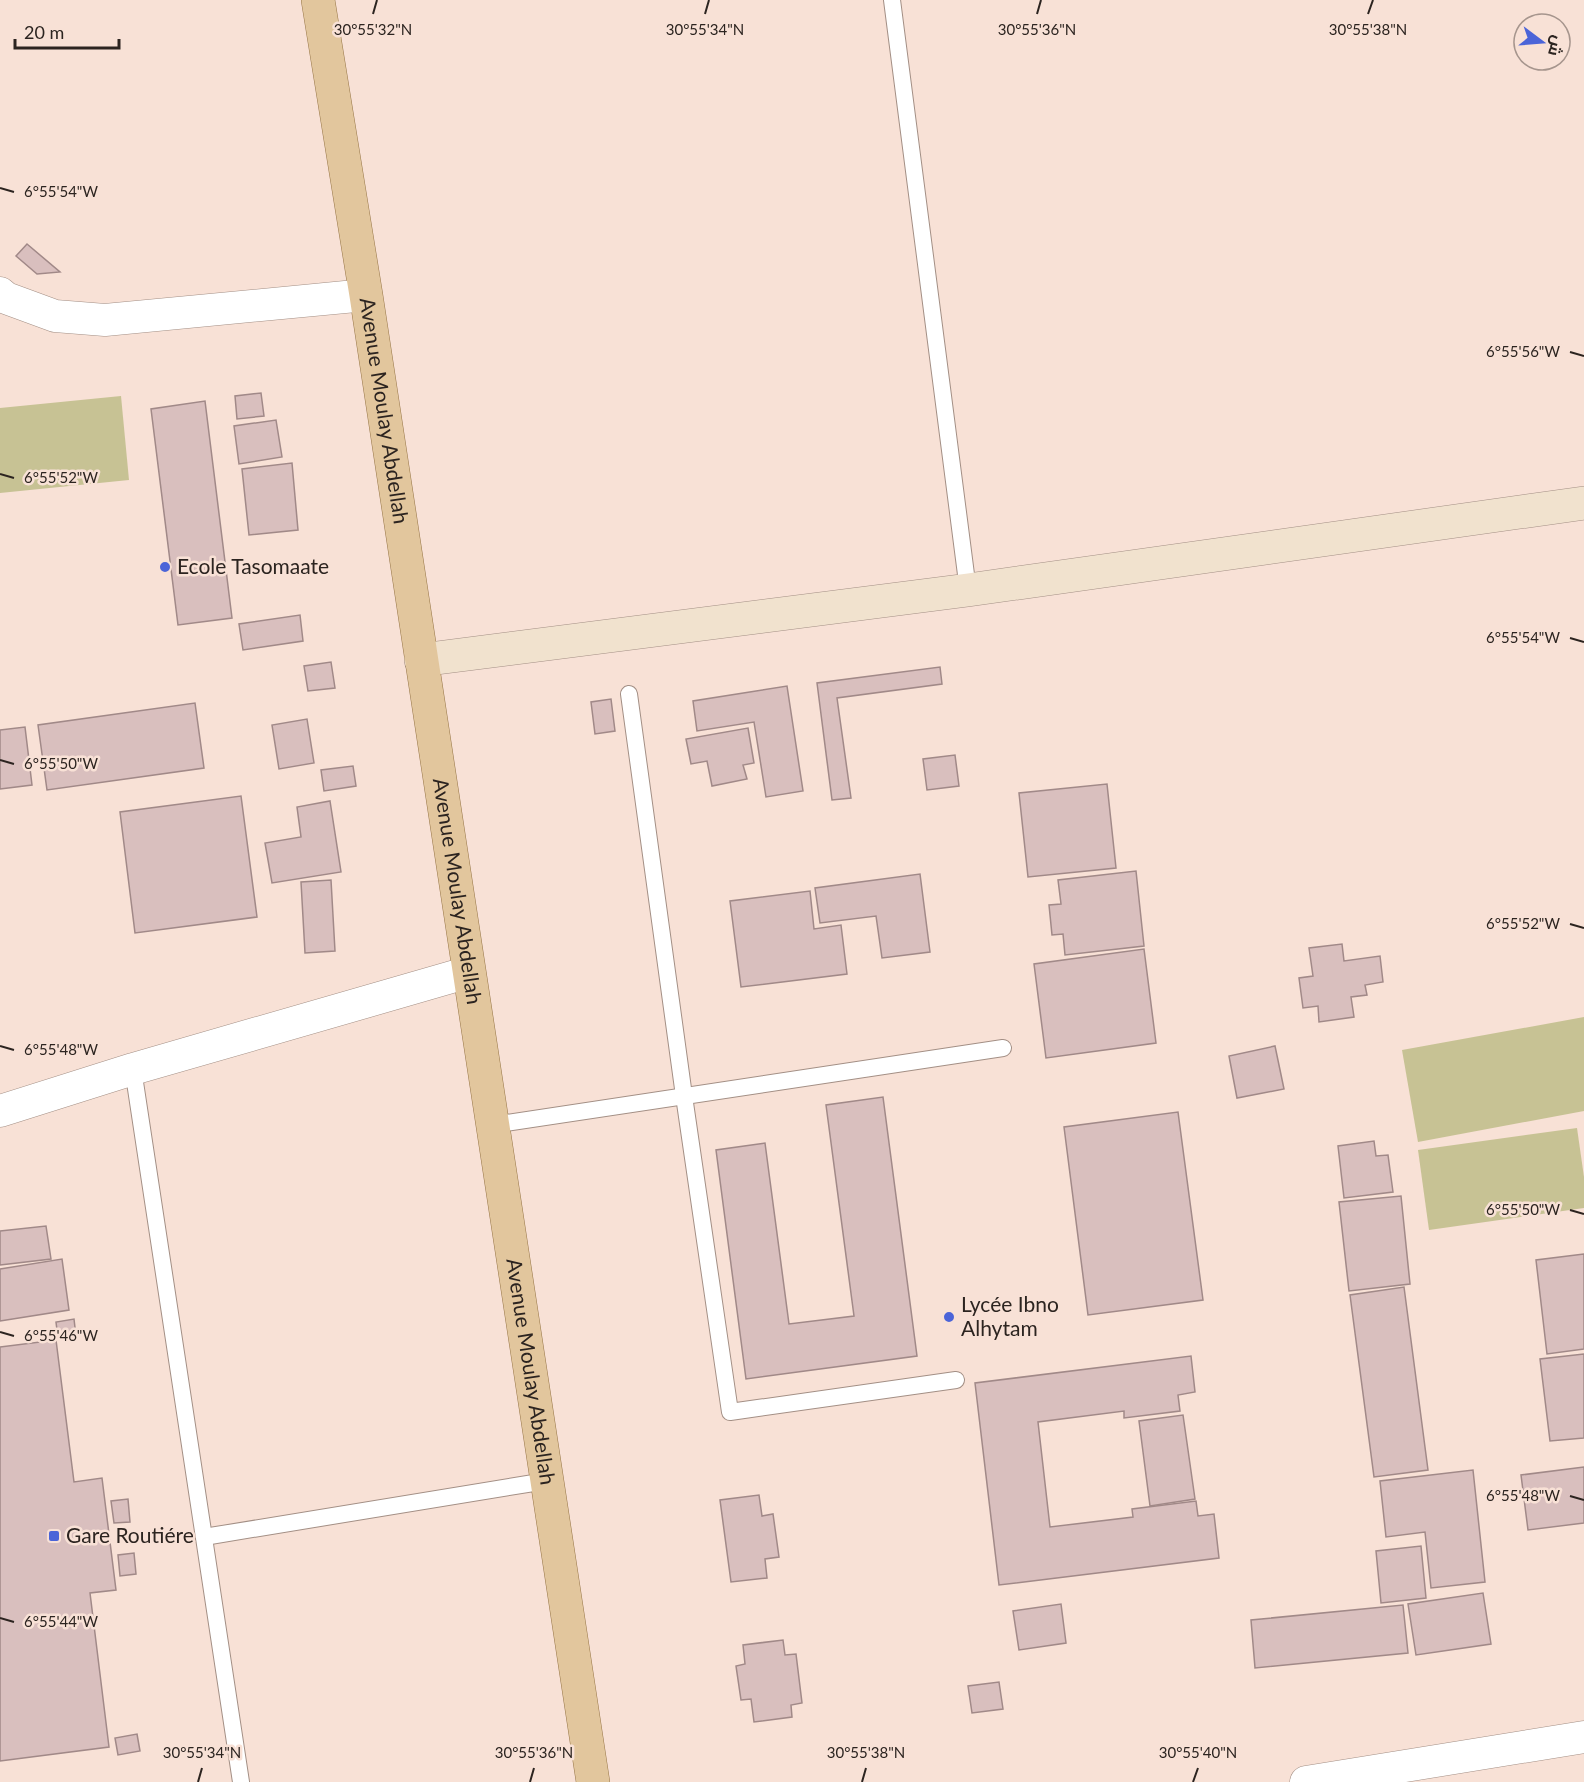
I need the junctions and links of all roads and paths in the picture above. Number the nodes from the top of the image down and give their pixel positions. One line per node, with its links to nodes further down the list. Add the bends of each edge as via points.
1 (318, 0): 4 (main road, Avenue Moulay Abdellah)
2 (892, 0): 6 (lane)
3 (0, 293): 4 (street, via 55,316 105,320)
4 (366, 295): 7 (main road, Avenue Moulay Abdellah)
5 (1584, 503): 6 (street)
6 (968, 590): 7 (street)
7 (421, 660): 9 (main road, Avenue Moulay Abdellah)
8 (629, 694): 12 (lane)
9 (469, 972): 11 (street); 14 (main road, Avenue Moulay Abdellah)
10 (1003, 1048): 12 (lane)
11 (133, 1069): 13 (street); 17 (lane)
12 (684, 1096): 14 (lane); 15 (lane, via 730,1412)
13 (0, 1111)
14 (492, 1125): 16 (main road, Avenue Moulay Abdellah)
15 (956, 1380)
16 (546, 1481): 17 (lane); 20 (main road, Avenue Moulay Abdellah)
17 (204, 1537): 19 (lane)
18 (1584, 1737): 21 (street)
19 (241, 1782)
20 (593, 1782)
21 (1306, 1782)

